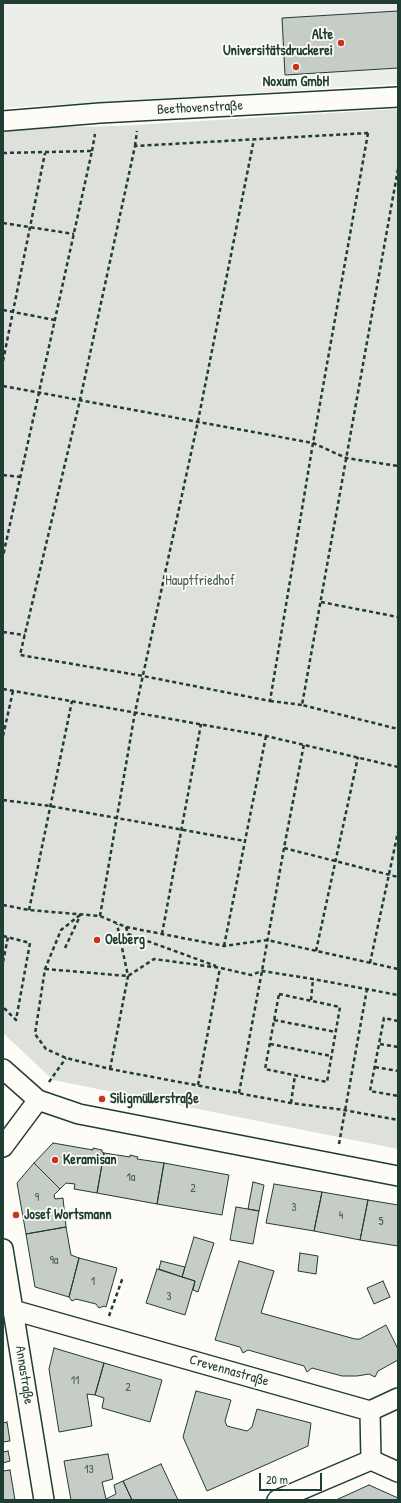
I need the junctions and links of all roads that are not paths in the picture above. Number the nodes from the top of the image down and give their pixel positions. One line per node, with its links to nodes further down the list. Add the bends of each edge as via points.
1 (398, 97): 2 (street, Beethovenstraße, via 100,113)
2 (3, 121)
3 (3, 1069): 4 (street)
4 (38, 1100): 5 (street); 6 (street, via 79,1114)
5 (6, 1137)
6 (398, 1176)
7 (3, 1249): 8 (street, Annastraße)
8 (13, 1310): 10 (street, Crevennastraße); 13 (street, Annastraße)
9 (398, 1398): 10 (street)
10 (370, 1411): 11 (street)
11 (371, 1460): 12 (street); 14 (street)
12 (398, 1472)
13 (44, 1500)
14 (277, 1500)

